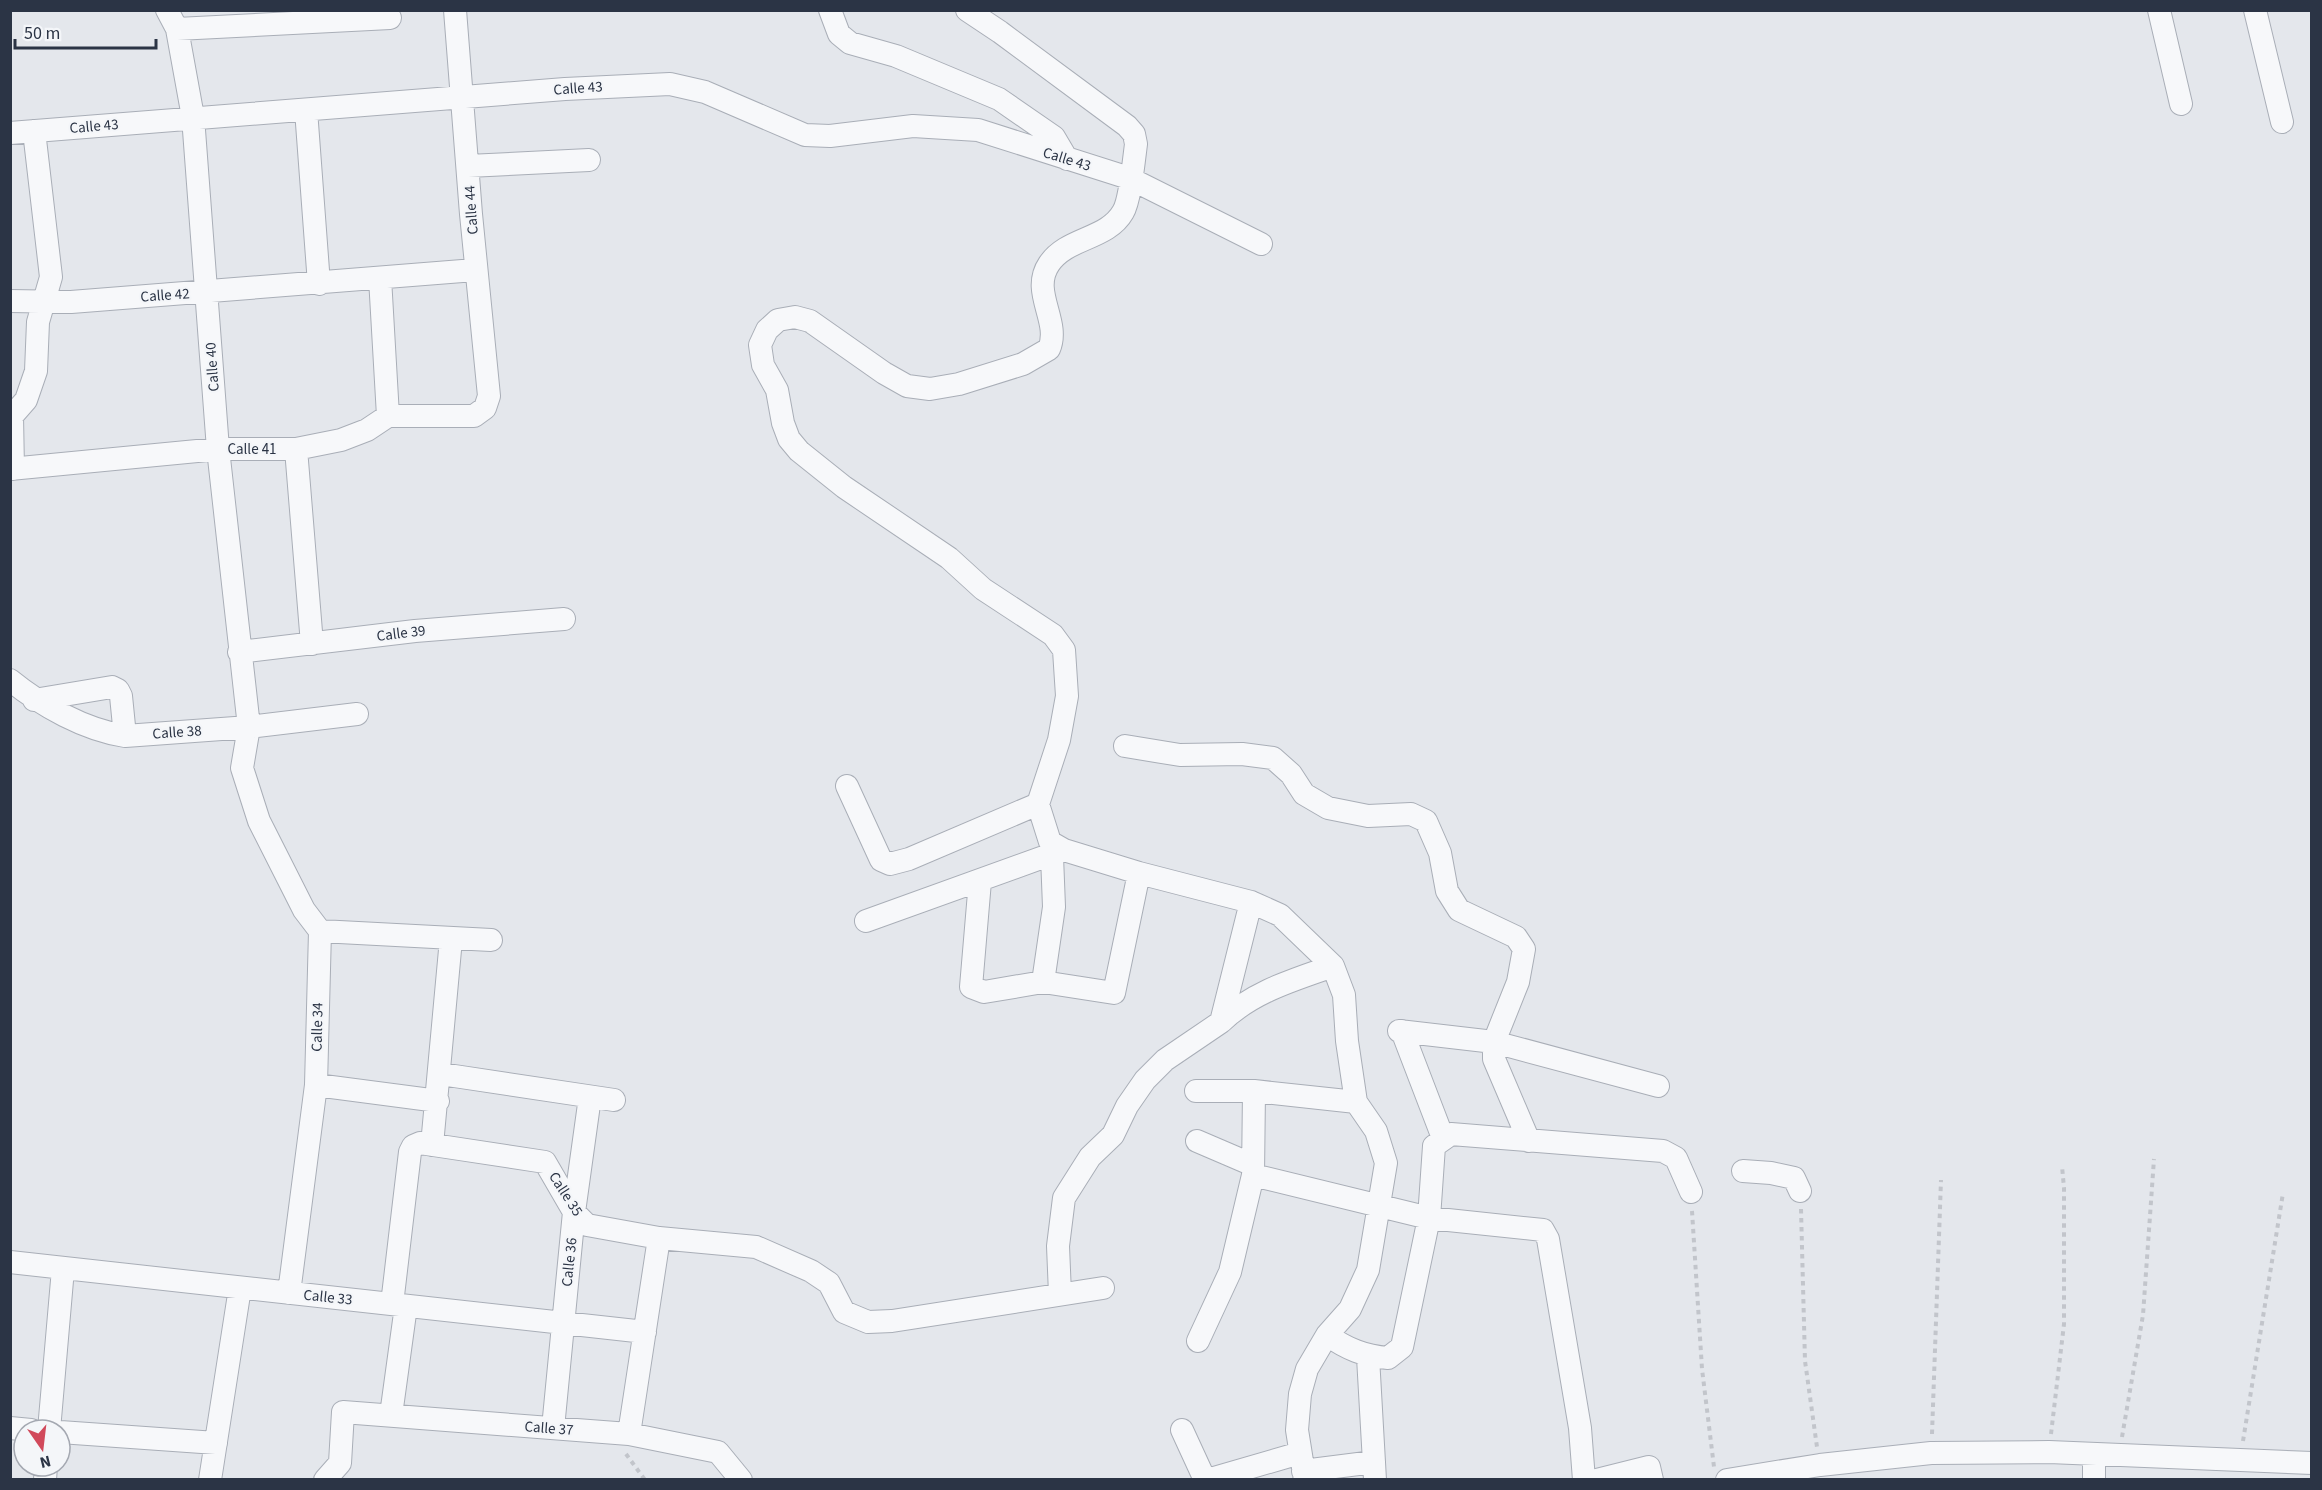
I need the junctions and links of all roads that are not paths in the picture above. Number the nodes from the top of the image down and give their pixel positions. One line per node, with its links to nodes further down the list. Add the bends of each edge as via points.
1 (455, 10): 8 (street, Calle 44)
2 (830, 10): 15 (street, via 839,34 850,43 896,56 999,99 1054,137)
3 (967, 10): 18 (street, via 1127,126 1136,144)
4 (2159, 10): 9 (street)
5 (2255, 10): 12 (street)
6 (390, 18): 7 (street)
7 (172, 20): 11 (street, Calle 40)
8 (462, 97): 10 (street, Calle 43); 15 (street, Calle 43, via 670,84 705,92 805,135 946,126 978,130); 17 (street, Calle 44)
9 (2181, 104)
10 (306, 110): 11 (street, Calle 43); 22 (street)
11 (193, 117): 13 (street, Calle 43); 23 (street, Calle 40)
12 (2282, 122)
13 (34, 131): 14 (street, Calle 43); 25 (street, via 51,277)
14 (10, 133)
15 (1067, 159): 18 (street, Calle 43)
16 (590, 160): 17 (street)
17 (468, 166): 20 (street, Calle 44)
18 (1130, 178): 19 (street, Calle 43); 40 (street, via 1124,210 1116,221 1070,246 1048,265 1042,290 1053,329 1052,341 1043,354 1023,364 930,389 907,386 810,321 795,316 778,320 767,330 760,345 763,365 777,390 783,423 799,451 844,487 949,558 983,589 1053,635 1064,650 1065,707 1059,740)
19 (1261, 244)
20 (475, 270): 21 (street, Calle 42); 26 (street, Calle 44, via 489,396 485,408 474,416)
21 (380, 278): 22 (street, Calle 42); 26 (street)
22 (319, 284): 23 (street, Calle 42)
23 (207, 292): 25 (street, Calle 42); 27 (street, Calle 40)
24 (10, 301): 25 (street, Calle 42)
25 (44, 301): 29 (street, via 38,322 36,371 26,399 12,416)
26 (388, 416): 28 (street, Calle 41, via 341,440)
27 (218, 449): 28 (street, Calle 41); 29 (street, Calle 41); 32 (street, Calle 40)
28 (296, 449): 31 (street)
29 (12, 469)
30 (564, 619): 31 (street, Calle 39)
31 (312, 644): 32 (street, Calle 39)
32 (239, 652): 36 (street, Calle 40)
33 (10, 680): 34 (street, Calle 38)
34 (34, 700): 37 (street, Calle 38, via 106,734); 37 (street, via 112,687 121,696)
35 (357, 714): 36 (street, Calle 38)
36 (249, 727): 37 (street, Calle 38); 46 (street, Calle 40, via 242,768 259,821 304,910)
37 (125, 736)
38 (1125, 746): 52 (street, via 1179,755 1242,754 1273,758 1291,774 1304,794 1328,808 1368,816 1411,814 1426,821 1440,853 1447,891 1459,910 1516,937 1524,949 1518,982)
39 (847, 786): 40 (street, via 881,860 890,864)
40 (1038, 804): 41 (street, via 1050,842)
41 (1058, 853): 42 (street); 43 (street); 50 (street)
42 (1139, 873): 44 (street); 50 (street, via 1114,993)
43 (980, 881): 45 (street); 50 (street, via 971,987 984,992)
44 (1251, 902): 49 (street, via 1280,915); 51 (street)
45 (866, 921)
46 (320, 931): 47 (street); 54 (street, Calle 34)
47 (451, 939): 48 (street); 53 (street)
48 (491, 940)
49 (1333, 966): 51 (street, via 1283,983 1239,1005); 61 (street, via 1344,995)
50 (1043, 982)
51 (1221, 1022): 79 (street, via 1165,1060 1145,1080 1113,1135 1090,1157 1064,1198 1058,1246)
52 (1494, 1042): 55 (street); 62 (street, via 1401,1031); 64 (street, via 1494,1059)
53 (441, 1074): 58 (street); 60 (street)
54 (316, 1085): 60 (street); 78 (street, Calle 34)
55 (1658, 1086)
56 (1196, 1091): 57 (street)
57 (1254, 1091): 61 (street); 66 (street)
58 (590, 1097): 59 (street); 71 (street, Calle 36)
59 (614, 1100)
60 (438, 1101): 65 (street)
61 (1356, 1102): 70 (street, via 1376,1131 1386,1163)
62 (1443, 1138): 64 (street, via 1451,1134); 72 (street, via 1434,1146)
63 (1197, 1141): 66 (street)
64 (1529, 1141): 69 (street, via 1663,1151 1676,1158)
65 (422, 1145): 71 (street, Calle 35, via 545,1162); 80 (street)
66 (1253, 1170): 70 (street); 84 (street, via 1230,1272)
67 (1743, 1172): 68 (street, via 1794,1178)
68 (1800, 1191)
69 (1691, 1192)
70 (1377, 1205): 72 (street); 83 (street, via 1368,1270 1350,1309)
71 (574, 1212): 73 (street, Calle 35, via 587,1225); 81 (street, Calle 36)
72 (1429, 1218): 85 (street, via 1402,1347 1388,1358); 103 (street, via 1546,1233 1580,1428)
73 (659, 1238): 79 (street, Calle 35, via 756,1247 811,1270 829,1283 844,1312 868,1322); 82 (street)
74 (10, 1262): 75 (street, Calle 33)
75 (63, 1269): 76 (street, Calle 33); 87 (street)
76 (240, 1288): 78 (street, Calle 33); 92 (street)
77 (1103, 1288): 79 (street, Calle 35)
78 (289, 1293): 80 (street, Calle 33)
79 (1060, 1294)
80 (399, 1305): 81 (street, Calle 33); 86 (street)
81 (563, 1323): 82 (street, Calle 33); 88 (street, Calle 36)
82 (645, 1332): 91 (street)
83 (1327, 1335): 85 (street); 95 (street, via 1307,1369 1300,1394 1297,1430)
84 (1198, 1341)
85 (1368, 1357): 96 (street)
86 (392, 1415): 88 (street, Calle 37); 100 (street, Calle 37, via 344,1412 340,1463)
87 (50, 1418)
88 (553, 1428): 91 (street, Calle 37)
89 (1182, 1430): 102 (street)
90 (72, 1433): 92 (street)
91 (629, 1434): 101 (street, Calle 37, via 718,1452)
92 (216, 1443): 99 (street)
93 (2094, 1454): 94 (street); 97 (street, via 1931,1453); 106 (street)
94 (2312, 1463)
95 (1303, 1468): 96 (street); 98 (street)
96 (1375, 1471)
97 (1721, 1474)
98 (1236, 1475): 102 (street)
99 (210, 1479)
100 (325, 1479)
101 (741, 1479)
102 (1206, 1479)
103 (1584, 1479)
104 (1597, 1479): 105 (street, via 1649,1467)
105 (1652, 1479)
106 (2094, 1479)

